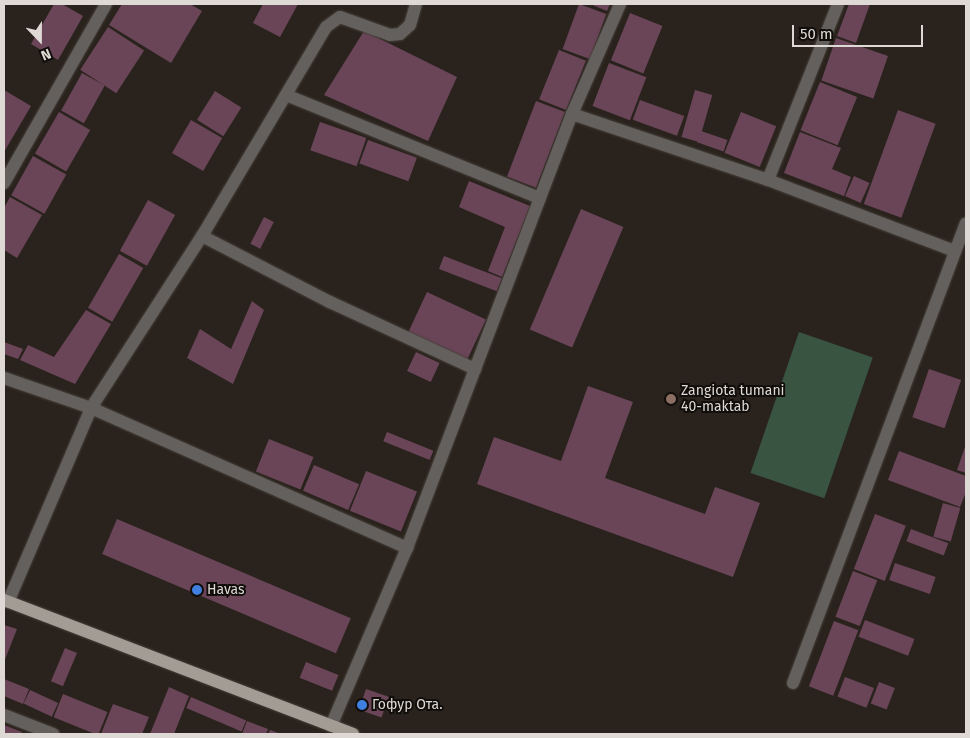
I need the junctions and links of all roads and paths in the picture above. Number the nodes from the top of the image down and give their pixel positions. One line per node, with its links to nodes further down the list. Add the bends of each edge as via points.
1 (106, 4): 8 (street)
2 (416, 4): 5 (street, via 410,25 400,34 390,35 340,17 331,20)
3 (620, 4): 6 (street)
4 (838, 4): 7 (street)
5 (286, 94): 9 (street); 11 (street)
6 (572, 114): 7 (street); 9 (street)
7 (768, 180): 12 (street)
8 (4, 183)
9 (540, 198): 13 (street)
10 (966, 223): 12 (street)
11 (202, 236): 13 (street, via 330,302); 15 (street)
12 (956, 251): 18 (street)
13 (475, 369): 16 (street)
14 (4, 378): 15 (street)
15 (91, 408): 16 (street); 17 (street)
16 (407, 548): 20 (street)
17 (6, 601): 20 (main road)
18 (793, 683)
19 (4, 715): 21 (street)
20 (331, 726): 22 (main road)
21 (53, 734)
22 (353, 734)

